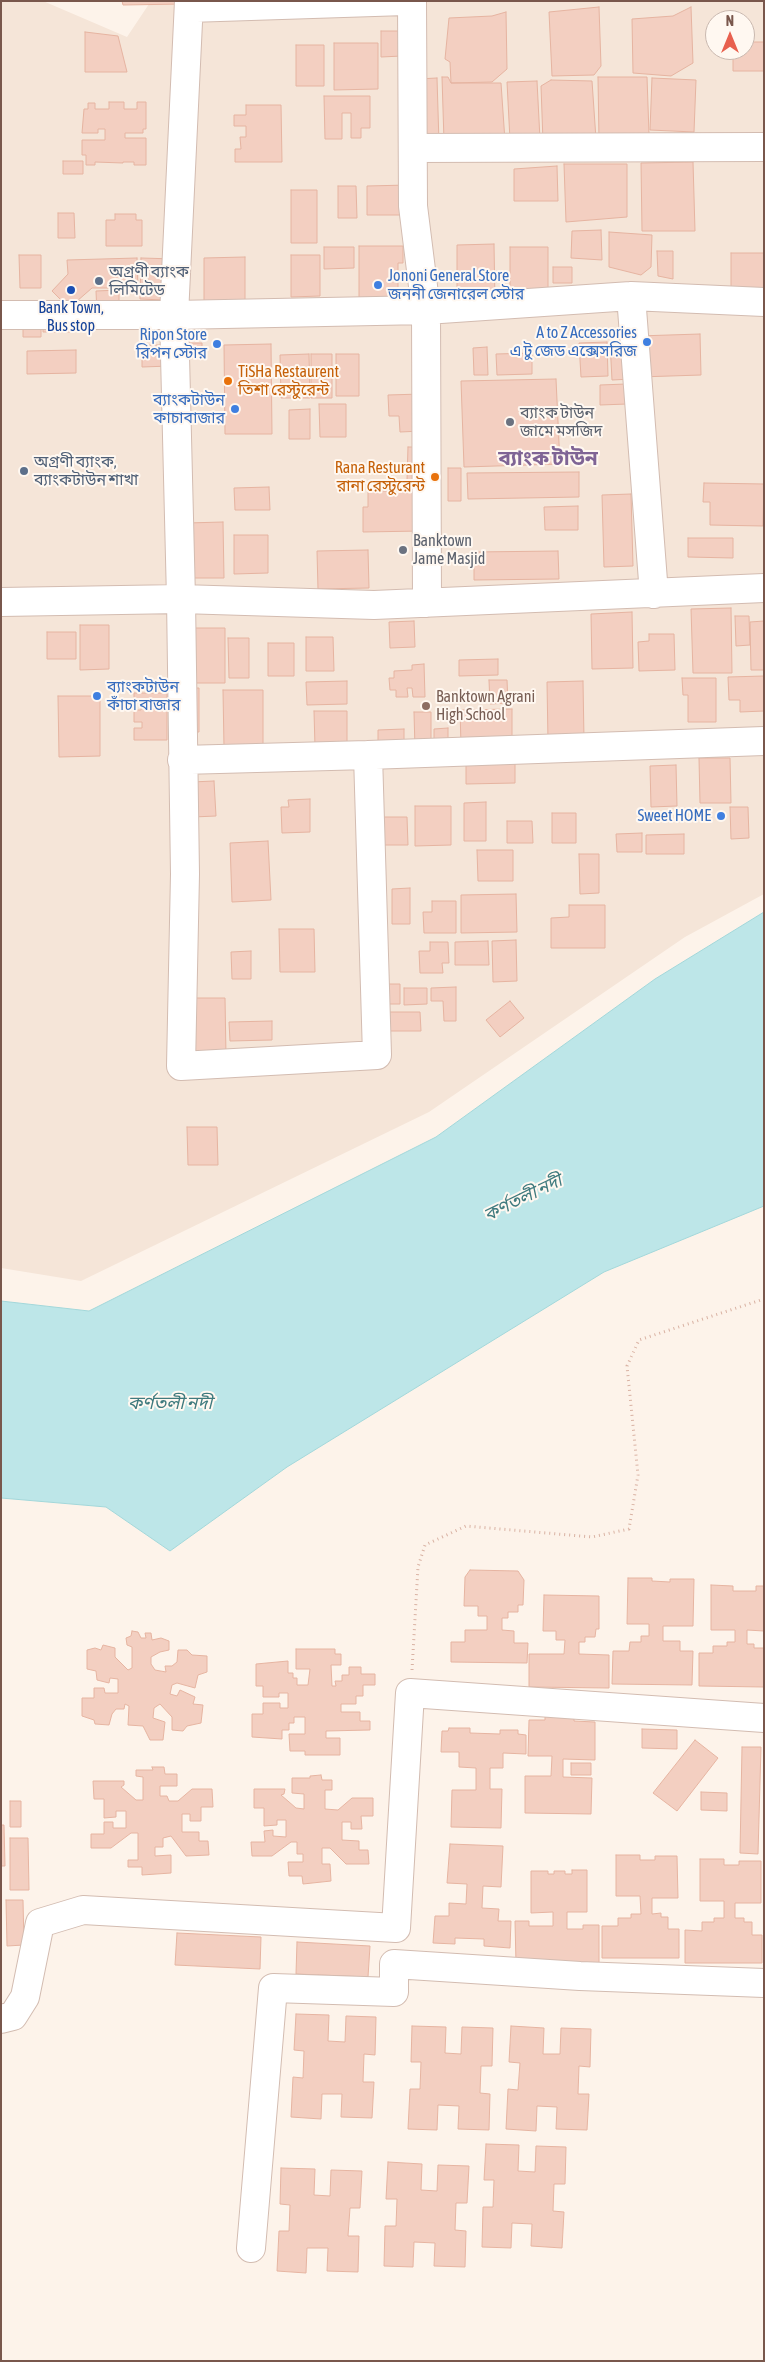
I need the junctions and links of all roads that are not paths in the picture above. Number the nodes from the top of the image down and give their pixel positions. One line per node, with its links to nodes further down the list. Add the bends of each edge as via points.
1 (405, 1): 3 (street)
2 (412, 1): 5 (street)
3 (189, 5): 10 (street)
4 (764, 147): 5 (street)
5 (414, 148): 8 (street, via 413,206)
6 (631, 296): 7 (street); 8 (street); 12 (street)
7 (764, 302)
8 (426, 310): 10 (street); 15 (street)
9 (1, 315): 10 (street)
10 (174, 315): 13 (street)
11 (764, 588): 12 (street)
12 (654, 594): 15 (street)
13 (181, 599): 14 (street); 15 (street, via 374,605); 18 (street)
14 (1, 602)
15 (427, 603)
16 (764, 741): 17 (street)
17 (368, 754): 18 (street); 18 (street, via 377,1055 181,1066 185,874)
18 (182, 760)
19 (764, 1718): 20 (street, via 410,1693)
20 (396, 1928): 21 (street); 23 (street, via 83,1910 40,1923 25,1997 13,2016)
21 (394, 1964): 22 (street); 24 (street, via 394,1992 273,1988)
22 (764, 1983)
23 (1, 2019)
24 (251, 2248)

